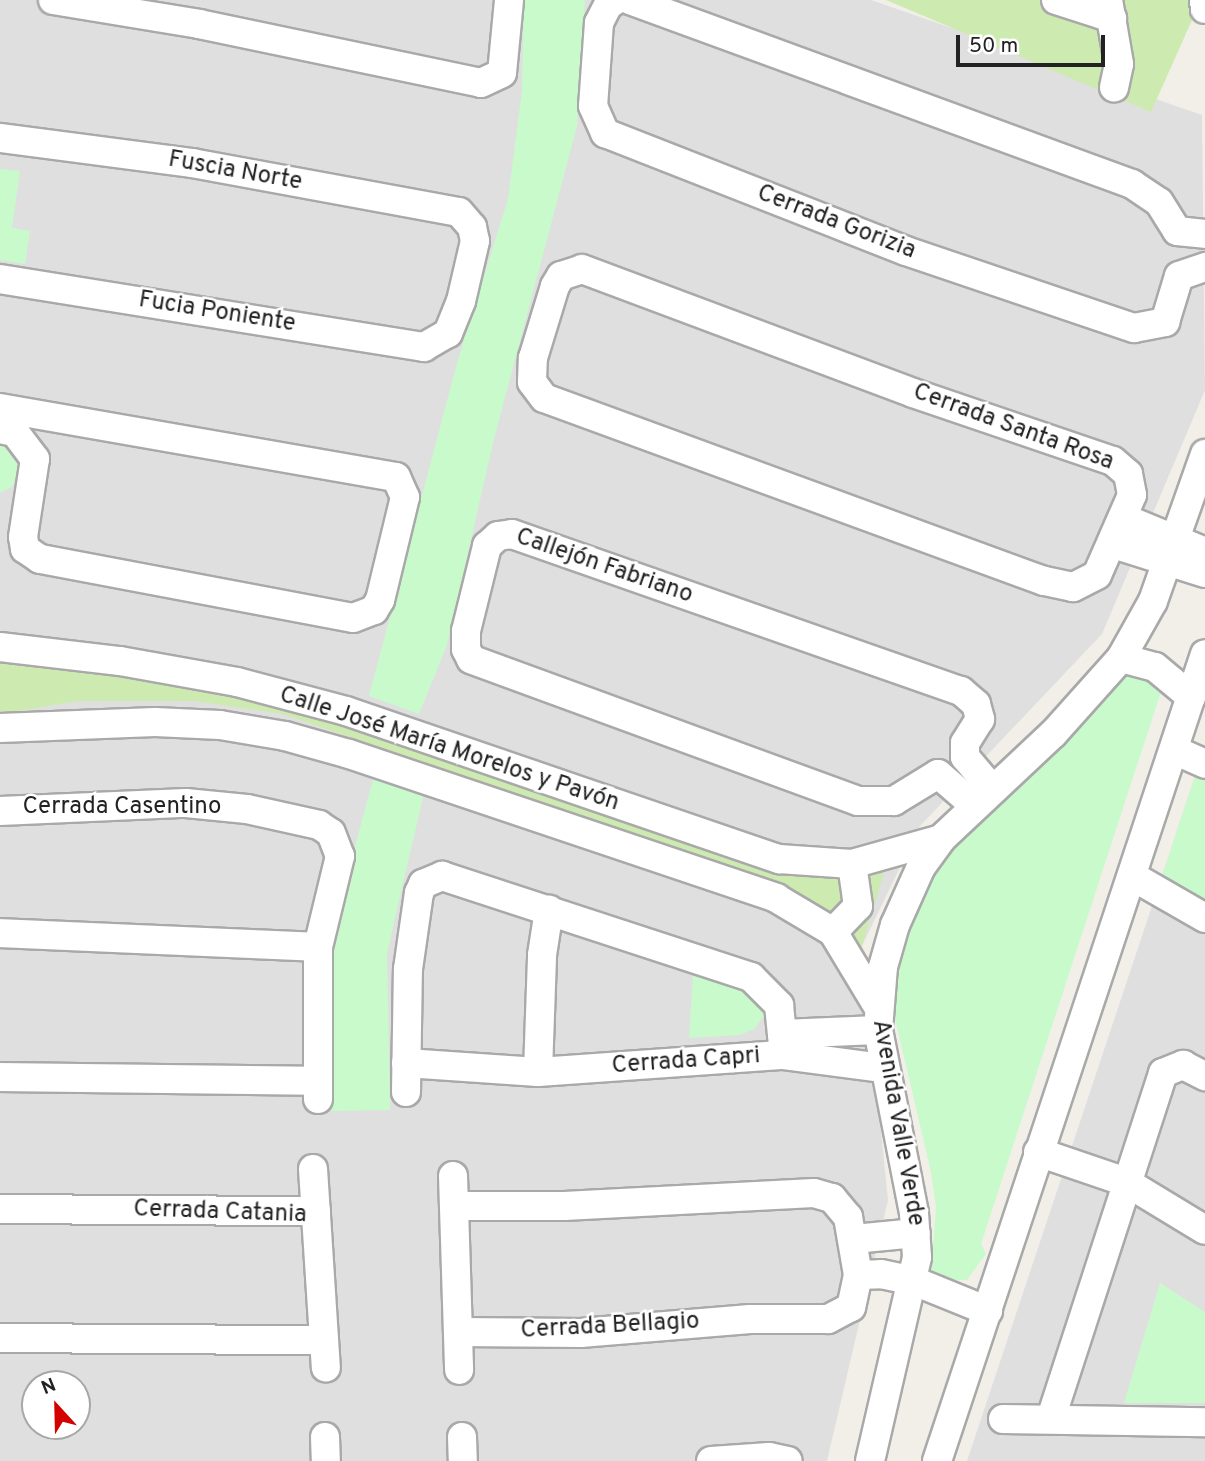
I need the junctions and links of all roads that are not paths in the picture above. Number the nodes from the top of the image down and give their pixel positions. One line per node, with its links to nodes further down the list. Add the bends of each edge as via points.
1 (52, 0): 2 (street, via 199,24 481,83 502,73)
2 (509, 0)
3 (615, 0): 12 (street, Cerrada Gorizia, via 599,23 593,106 605,133 906,251 1116,323 1159,326 1172,311 1176,283 1185,271)
4 (630, 0): 11 (street, via 1132,184 1159,202 1171,226 1184,234)
5 (1056, 0): 7 (street)
6 (1203, 0): 8 (street)
7 (1110, 9): 9 (street, via 1119,64)
8 (1205, 9)
9 (1114, 87)
10 (0, 138): 14 (street, Fuscia Norte, via 192,163 459,212 467,218 474,241 461,301 448,333)
11 (1205, 234)
12 (1205, 267)
13 (0, 279): 14 (street, Fucia Poniente, via 414,348)
14 (433, 345)
15 (48, 413): 16 (street); 18 (street); 18 (street, via 396,477 405,498 374,610 353,618 40,559 25,550 23,537)
16 (3, 422): 18 (street, via 24,440)
17 (1205, 454): 20 (street, Avenida Valle Verde)
18 (35, 459)
19 (1118, 531): 19 (street, Cerrada Santa Rosa, via 1132,495 1128,474 1097,454 913,393 599,272 571,270 555,286 531,370 532,382 544,398 1059,586 1091,582); 20 (street)
20 (1172, 552): 21 (street); 22 (street); 25 (street, Avenida Valle Verde)
21 (1205, 552)
22 (1205, 573)
23 (0, 648): 33 (street, Calle José María Morelos y Pavón, via 120,661 237,682 346,711 734,847 779,859)
24 (1205, 654): 26 (street)
25 (1121, 658): 26 (street, via 1155,667); 30 (street, Avenida Valle Verde, via 1053,734)
26 (1191, 697): 28 (street)
27 (0, 728): 37 (street, Calle José María Morelos y Pavón, via 155,722 220,725 285,736 723,877 776,898)
28 (1174, 750): 29 (street); 34 (street)
29 (1205, 764)
30 (984, 797): 30 (street, Callejón Fabriano, via 965,757 965,743 980,719 976,704 961,691 512,534 498,536 487,547 466,631 471,659 858,800 894,802 929,777 942,774); 32 (street, Avenida Valle Verde)
31 (0, 811): 39 (street, Cerrada Casentino, via 186,803 247,809 319,825 331,833 340,856)
32 (940, 839): 33 (street, Calle José María Morelos y Pavón); 40 (street, Avenida Valle Verde, via 895,925)
33 (852, 864): 37 (street, via 858,906)
34 (1132, 876): 36 (street); 48 (street)
35 (548, 910): 41 (street, Cerrada Capri, via 751,977 779,1005); 42 (street, Cerrada Capri, via 449,877 423,884 408,969); 44 (street)
36 (1205, 918)
37 (833, 932): 40 (street, Calle José María Morelos y Pavón)
38 (0, 933): 39 (street)
39 (318, 947): 46 (street, Cerrada Casentino, via 318,1090)
40 (878, 1018): 41 (street); 43 (street, Avenida Valle Verde)
41 (783, 1045): 43 (street); 44 (street, Cerrada Capri)
42 (406, 1063): 44 (street, Cerrada Capri); 47 (street)
43 (883, 1068): 56 (street, Avenida Valle Verde)
44 (538, 1072)
45 (1205, 1076): 51 (street, via 1184,1065 1163,1073)
46 (0, 1077)
47 (406, 1092)
48 (1050, 1155): 51 (street); 60 (street)
49 (313, 1169): 54 (street)
50 (453, 1175): 52 (street)
51 (1126, 1182): 55 (street); 66 (street)
52 (454, 1206): 57 (street, Cerrada Bellagio, via 564,1206 814,1193 839,1204); 61 (street)
53 (0, 1209): 54 (street, Cerrada Catania)
54 (316, 1211): 63 (street, Cerrada Catania)
55 (1205, 1230)
56 (916, 1233): 57 (street); 59 (street, Avenida Valle Verde)
57 (854, 1239): 58 (street, Cerrada Bellagio)
58 (858, 1275): 59 (street, via 881,1274); 61 (street, Cerrada Bellagio, via 851,1307 828,1319 737,1320 581,1333)
59 (914, 1282): 60 (street); 71 (street, Avenida Valle Verde)
60 (988, 1311): 72 (street)
61 (459, 1332): 65 (street)
62 (0, 1338): 63 (street)
63 (324, 1340): 64 (street, Cerrada Catania)
64 (326, 1368)
65 (459, 1370)
66 (1051, 1418): 67 (street); 68 (street)
67 (1003, 1419)
68 (1205, 1422)
69 (711, 1461): 70 (street, via 769,1457)
70 (788, 1461)
71 (870, 1461)
72 (937, 1461)

